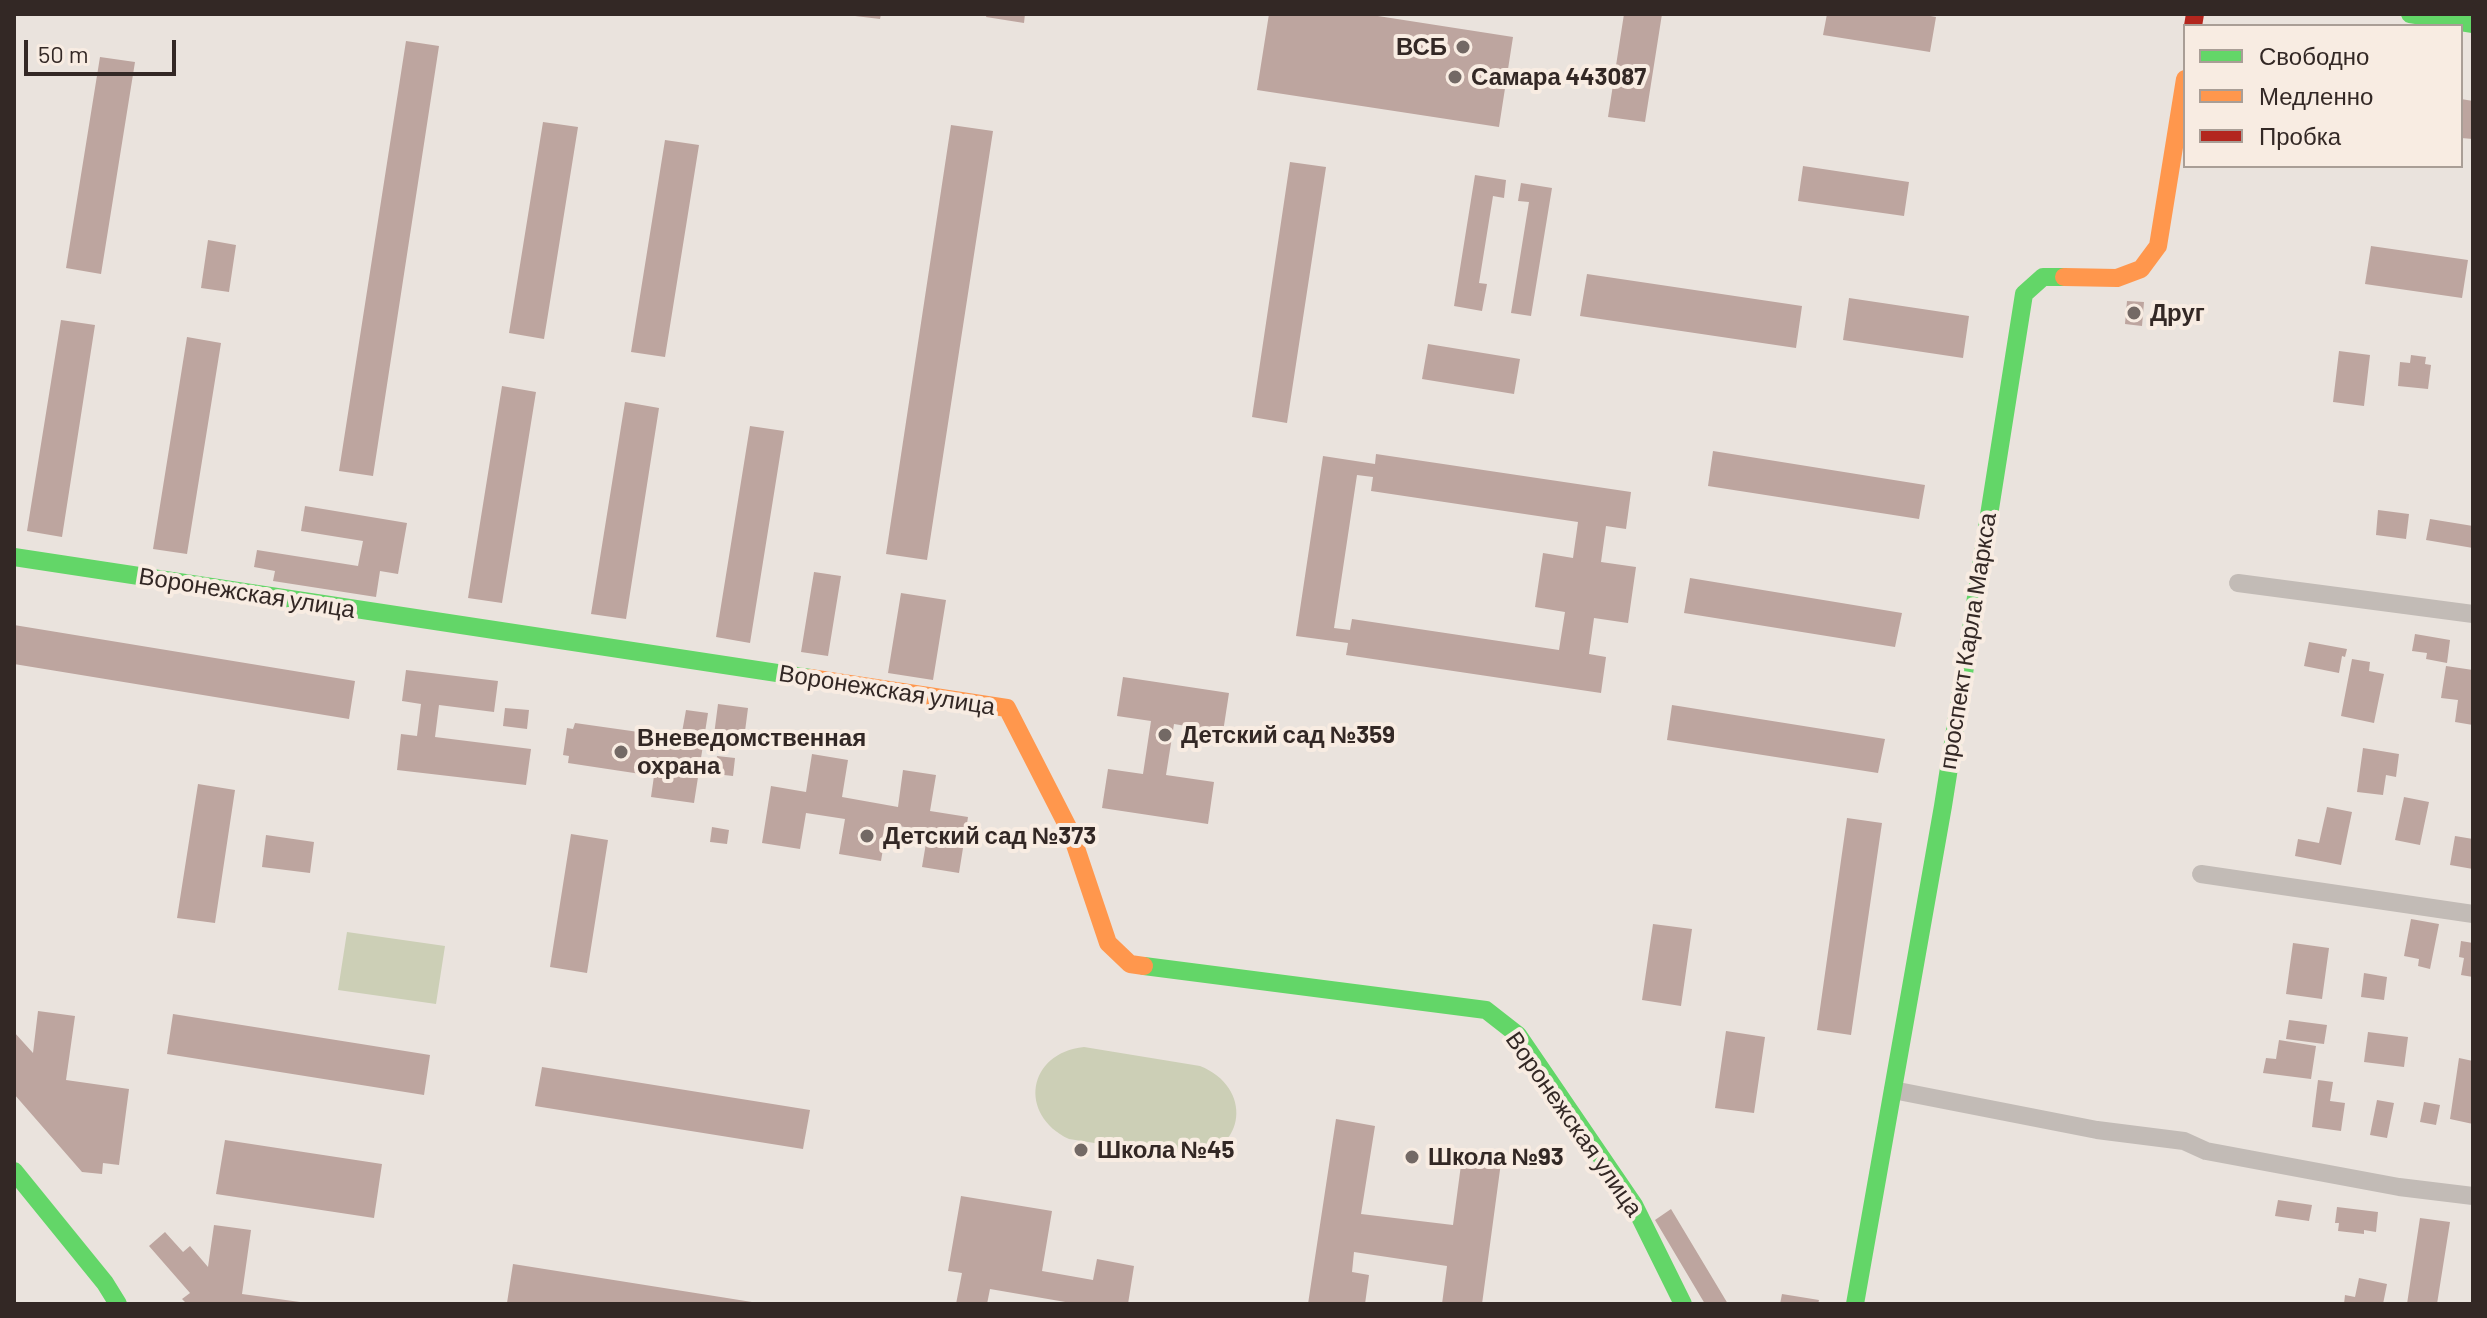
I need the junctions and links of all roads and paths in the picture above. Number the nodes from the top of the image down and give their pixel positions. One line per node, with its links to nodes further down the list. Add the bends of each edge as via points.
1 (2410, 14): 2 (street)
2 (2473, 24)
3 (2183, 91): 9 (street, проспект Карла Маркса, via 2158,246 2141,269 2117,278 2043,277 2024,294)
4 (14, 557): 13 (street, Воронежская улица, via 1007,708 1071,833 1108,943 1130,964 1486,1010 1518,1035 1634,1205)
5 (2238, 583): 6 (street)
6 (2473, 614)
7 (2201, 874): 8 (street)
8 (2473, 914)
9 (1893, 1090): 11 (street, via 2097,1130 2184,1141 2206,1151 2399,1187); 14 (street, проспект Карла Маркса)
10 (14, 1171): 12 (street)
11 (2473, 1196)
12 (118, 1304)
13 (1683, 1304)
14 (1855, 1304)

